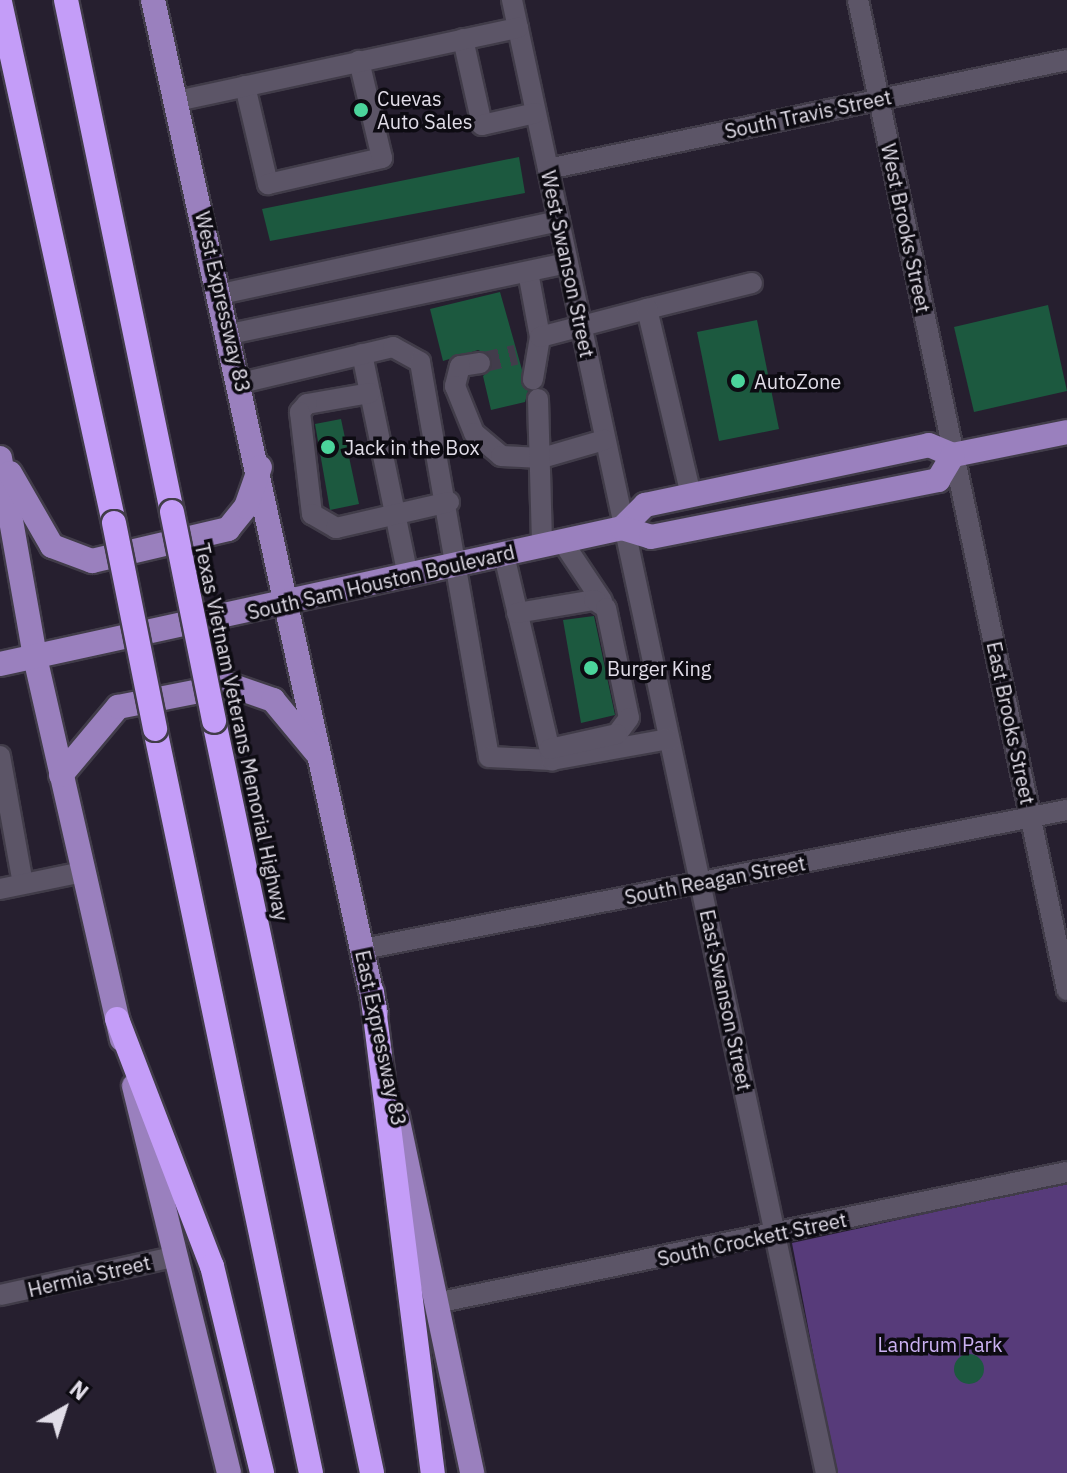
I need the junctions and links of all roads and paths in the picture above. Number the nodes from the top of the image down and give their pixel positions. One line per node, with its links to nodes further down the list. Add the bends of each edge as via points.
1 (66, 0): 72 (highway, Texas Vietnam Veterans Memorial Highway, bridge)
2 (153, 0): 12 (main road, West Expressway 83)
3 (512, 0): 6 (street, West Swanson Street)
4 (858, 0): 11 (street, West Brooks Street)
5 (0, 2): 71 (highway, bridge)
6 (518, 28): 7 (street); 13 (street, West Swanson Street)
7 (463, 39): 9 (street); 13 (street, via 482,125)
8 (1067, 60): 11 (street, South Travis Street)
9 (359, 61): 10 (street); 10 (street, via 382,158 268,184)
10 (245, 86): 12 (street)
11 (879, 98): 14 (street, South Travis Street); 31 (street, West Brooks Street)
12 (177, 101): 19 (main road, West Expressway 83)
13 (536, 113): 14 (street, West Swanson Street)
14 (548, 169): 15 (street, West Swanson Street)
15 (559, 221): 16 (street, West Swanson Street); 19 (street)
16 (568, 263): 17 (street); 21 (street, West Swanson Street)
17 (528, 272): 22 (street); 23 (street)
18 (752, 283): 20 (street)
19 (221, 294): 22 (main road, West Expressway 83)
20 (647, 309): 21 (street); 35 (street)
21 (581, 325): 23 (street); 30 (street, West Swanson Street)
22 (230, 334): 27 (main road, West Expressway 83)
23 (539, 343): 25 (street); 33 (street, via 535,389)
24 (362, 354): 27 (street); 28 (street); 36 (street, via 393,347 420,362)
25 (516, 355)
26 (480, 363): 33 (street, via 460,366 455,375 474,433 501,456)
27 (241, 383): 34 (main road, West Expressway 83)
28 (370, 393): 38 (street); 38 (street, via 300,412 312,514 336,528)
29 (1067, 432): 31 (main road, South Sam Houston Boulevard)
30 (604, 440): 33 (street); 39 (street, West Swanson Street)
31 (953, 455): 35 (main road, South Sam Houston Boulevard, via 929,445); 39 (main road, South Sam Houston Boulevard, via 938,480 651,537); 55 (street, East Brooks Street)
32 (0, 456): 34 (main road, via 52,546 92,561 228,529 246,507); 37 (main road)
33 (542, 458): 40 (street, via 536,477)
34 (261, 465): 45 (main road, West Expressway 83)
35 (691, 495): 39 (main road, South Sam Houston Boulevard, via 645,505)
36 (449, 502): 38 (street); 42 (street)
37 (4, 507): 47 (main road)
38 (394, 513): 43 (street)
39 (622, 528): 40 (main road, South Sam Houston Boulevard); 49 (street, East Swanson Street)
40 (552, 543): 41 (main road, South Sam Houston Boulevard); 44 (street)
41 (504, 555): 42 (main road, South Sam Houston Boulevard); 46 (street)
42 (461, 564): 43 (main road, South Sam Houston Boulevard); 50 (street, via 457,597 489,757)
43 (408, 577): 45 (main road, South Sam Houston Boulevard)
44 (602, 601): 46 (street); 50 (street, via 629,718 617,734)
45 (291, 603): 47 (main road, South Sam Houston Boulevard); 52 (main road, East Expressway 83)
46 (517, 613): 50 (street)
47 (35, 657): 48 (main road, South Sam Houston Boulevard); 53 (main road)
48 (0, 664)
49 (669, 739): 50 (street); 57 (street, East Swanson Street)
50 (551, 755)
51 (0, 756): 58 (street)
52 (320, 757): 53 (main road, via 273,700 230,685 118,707); 60 (main road, East Expressway 83)
53 (61, 775): 56 (main road)
54 (1067, 810): 55 (street, South Reagan Street)
55 (1031, 818): 57 (street, South Reagan Street); 61 (street, East Brooks Street)
56 (83, 872): 58 (street); 63 (main road)
57 (702, 883): 60 (street, South Reagan Street); 65 (street, East Swanson Street)
58 (23, 884): 59 (street)
59 (0, 889)
60 (363, 949): 62 (main road, East Expressway 83)
61 (1067, 990)
62 (372, 992): 68 (main road, East Expressway 83); 73 (highway)
63 (117, 1019): 66 (main road); 70 (highway, via 212,1266)
64 (1067, 1172): 65 (street, South Crockett Street)
65 (774, 1236): 68 (street, South Crockett Street); 75 (street, East Swanson Street)
66 (177, 1256): 67 (street, Hermia Street); 69 (main road)
67 (0, 1295)
68 (436, 1303): 74 (main road, East Expressway 83)
69 (229, 1473)
70 (262, 1473)
71 (311, 1473)
72 (372, 1473)
73 (433, 1473)
74 (472, 1473)
75 (826, 1473)

